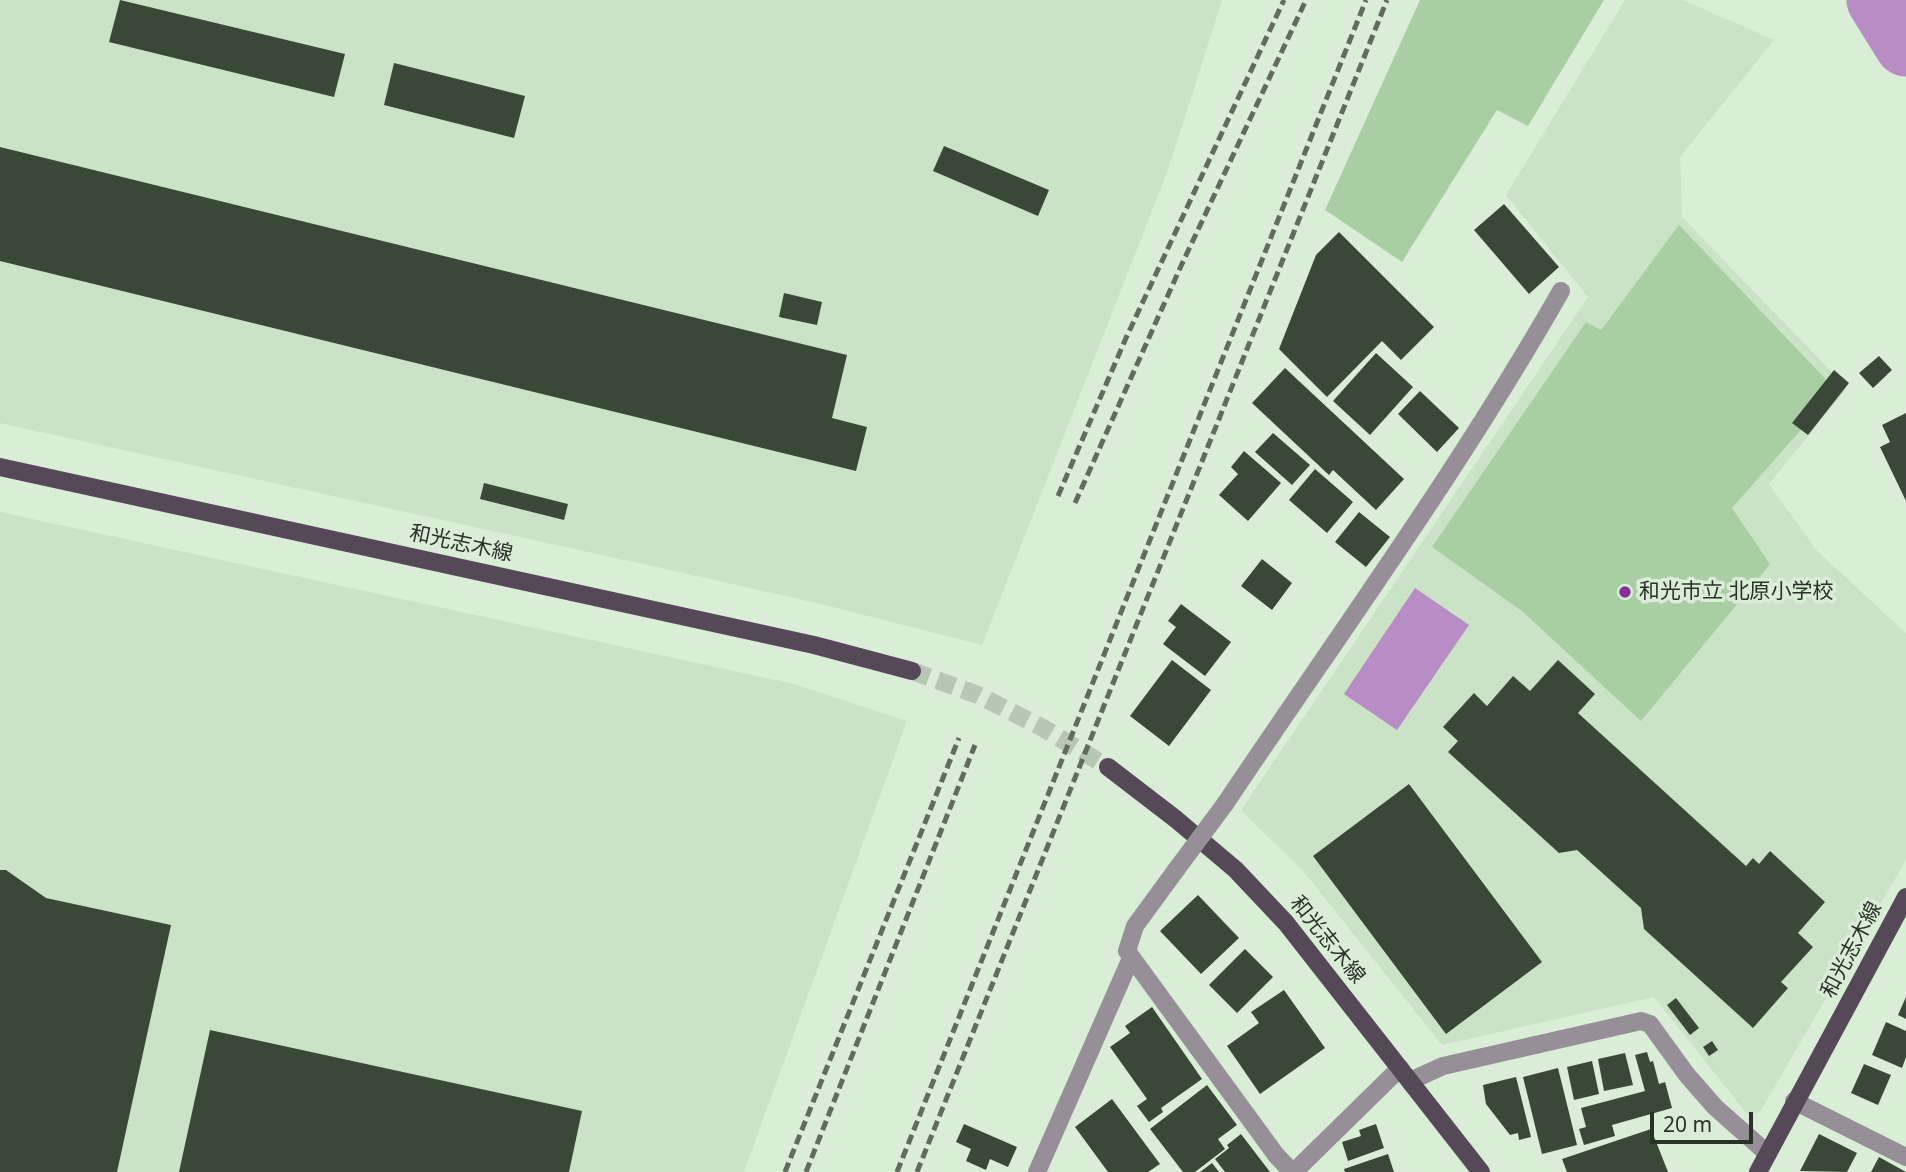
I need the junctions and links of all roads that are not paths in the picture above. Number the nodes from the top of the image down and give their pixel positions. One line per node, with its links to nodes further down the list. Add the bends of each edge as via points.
1 (1561, 291): 6 (street, bridge, via 1446,482 1225,804 1135,926 1127,951)
2 (0, 467): 3 (main road, 和光志木線, via 814,645)
3 (912, 671)
4 (1108, 767): 7 (main road, 和光志木線, via 1236,869 1286,923)
5 (1906, 897): 8 (main road, 和光志木線)
6 (1131, 958): 11 (street); 12 (street)
7 (1405, 1074): 9 (street, via 1641,1021 1650,1024 1715,1107); 12 (street); 13 (main road, 和光志木線)
8 (1794, 1101): 9 (main road, 和光志木線); 10 (street)
9 (1768, 1154): 14 (main road, 和光志木線)
10 (1906, 1157)
11 (1037, 1172)
12 (1293, 1172)
13 (1481, 1172)
14 (1758, 1172)

